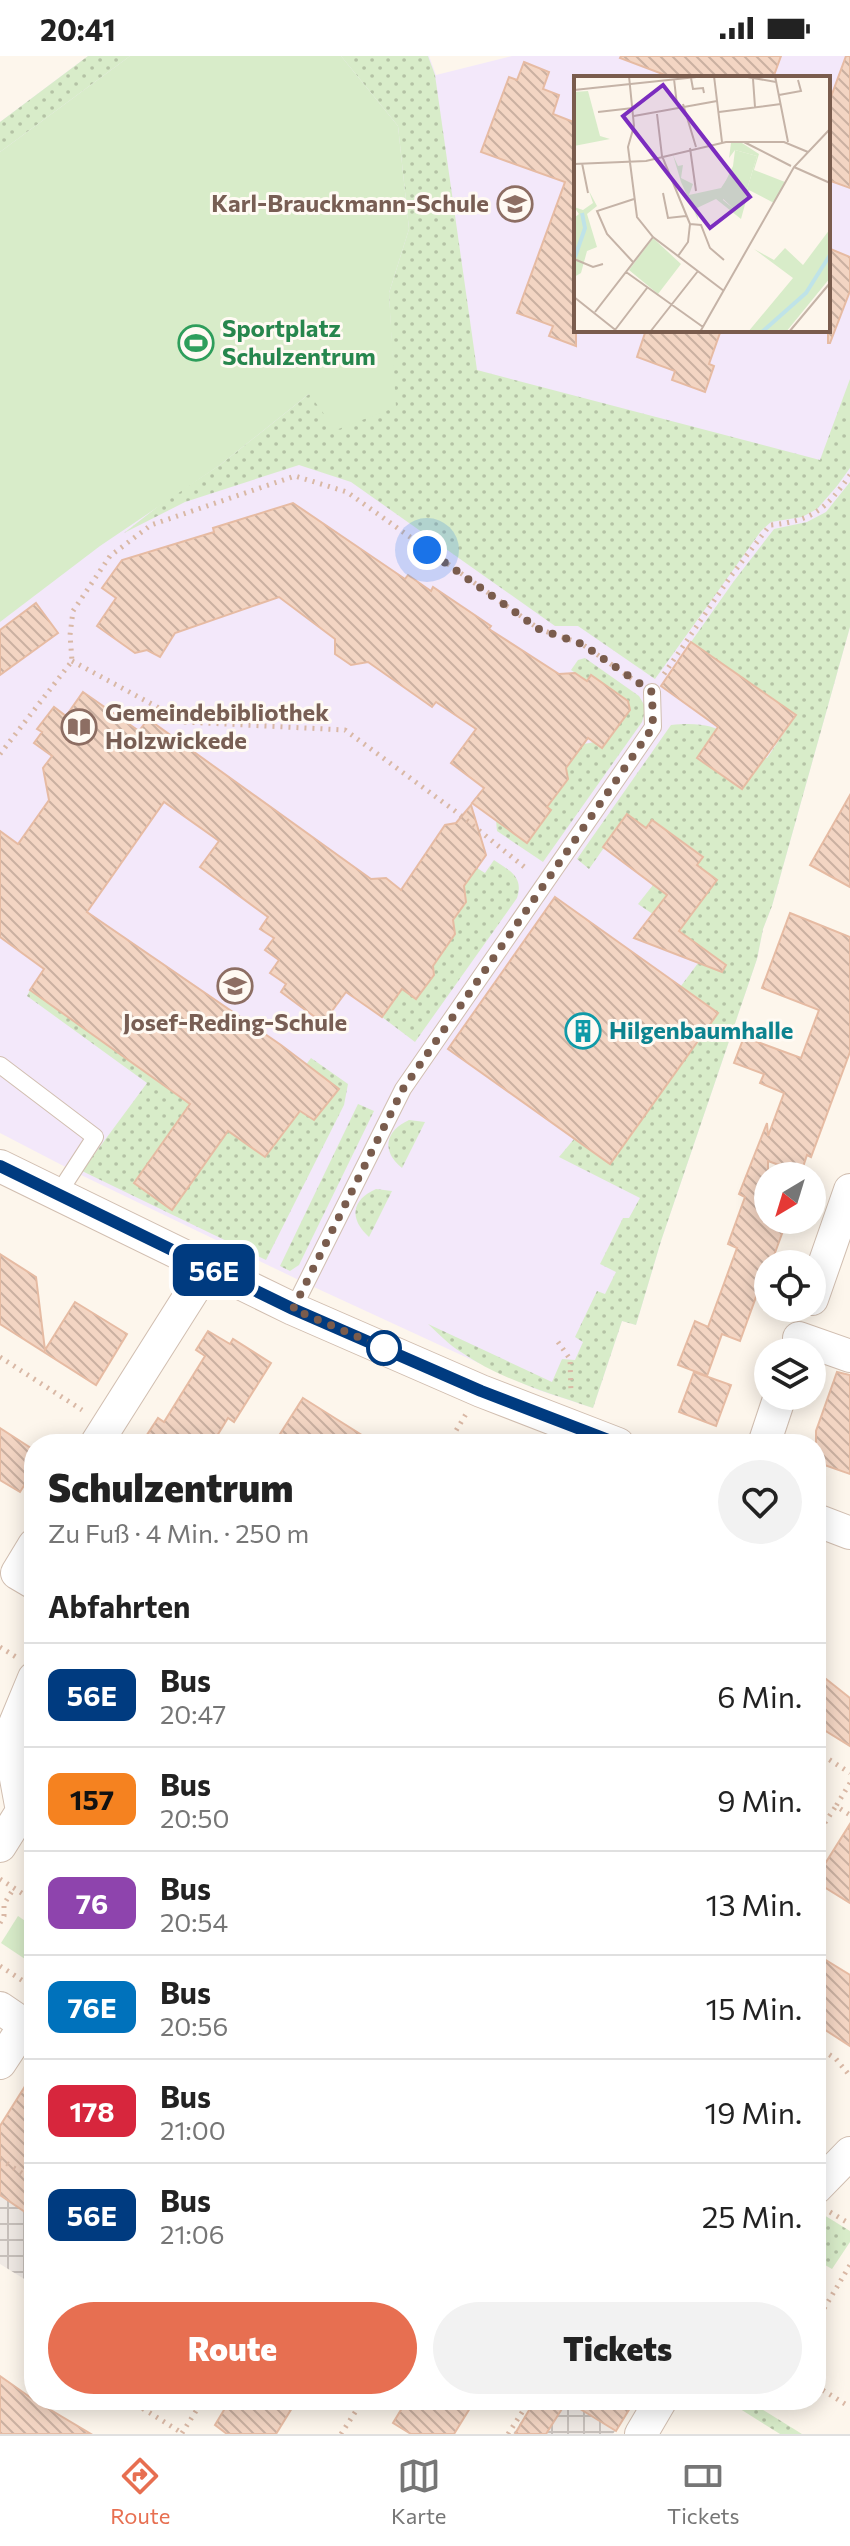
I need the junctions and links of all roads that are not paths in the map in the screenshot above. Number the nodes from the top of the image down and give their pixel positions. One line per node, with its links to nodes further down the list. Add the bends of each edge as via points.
1 (652, 692): 8 (lane, via 653,727 403,1089)
2 (0, 1065): 4 (lane, via 95,1137)
3 (0, 1166): 4 (street)
4 (58, 1194): 7 (street)
5 (849, 1195): 6 (street)
6 (826, 1260)
7 (208, 1267): 8 (street); 12 (street)
8 (293, 1309): 13 (street)
9 (801, 1333): 10 (street)
10 (850, 1356)
11 (775, 1410): 14 (street)
12 (102, 1434)
13 (594, 1434)
14 (767, 1434)
15 (826, 1524): 16 (street)
16 (850, 1533)
17 (24, 1561): 18 (street, via 17,1573)
18 (24, 1577)
19 (24, 1702): 20 (street, via 12,1731 22,1811)
20 (0, 1846)
21 (20, 2020): 22 (street)
22 (0, 2063)
23 (850, 2153): 24 (street)
24 (826, 2178)
25 (655, 2410): 26 (street)
26 (641, 2434)

